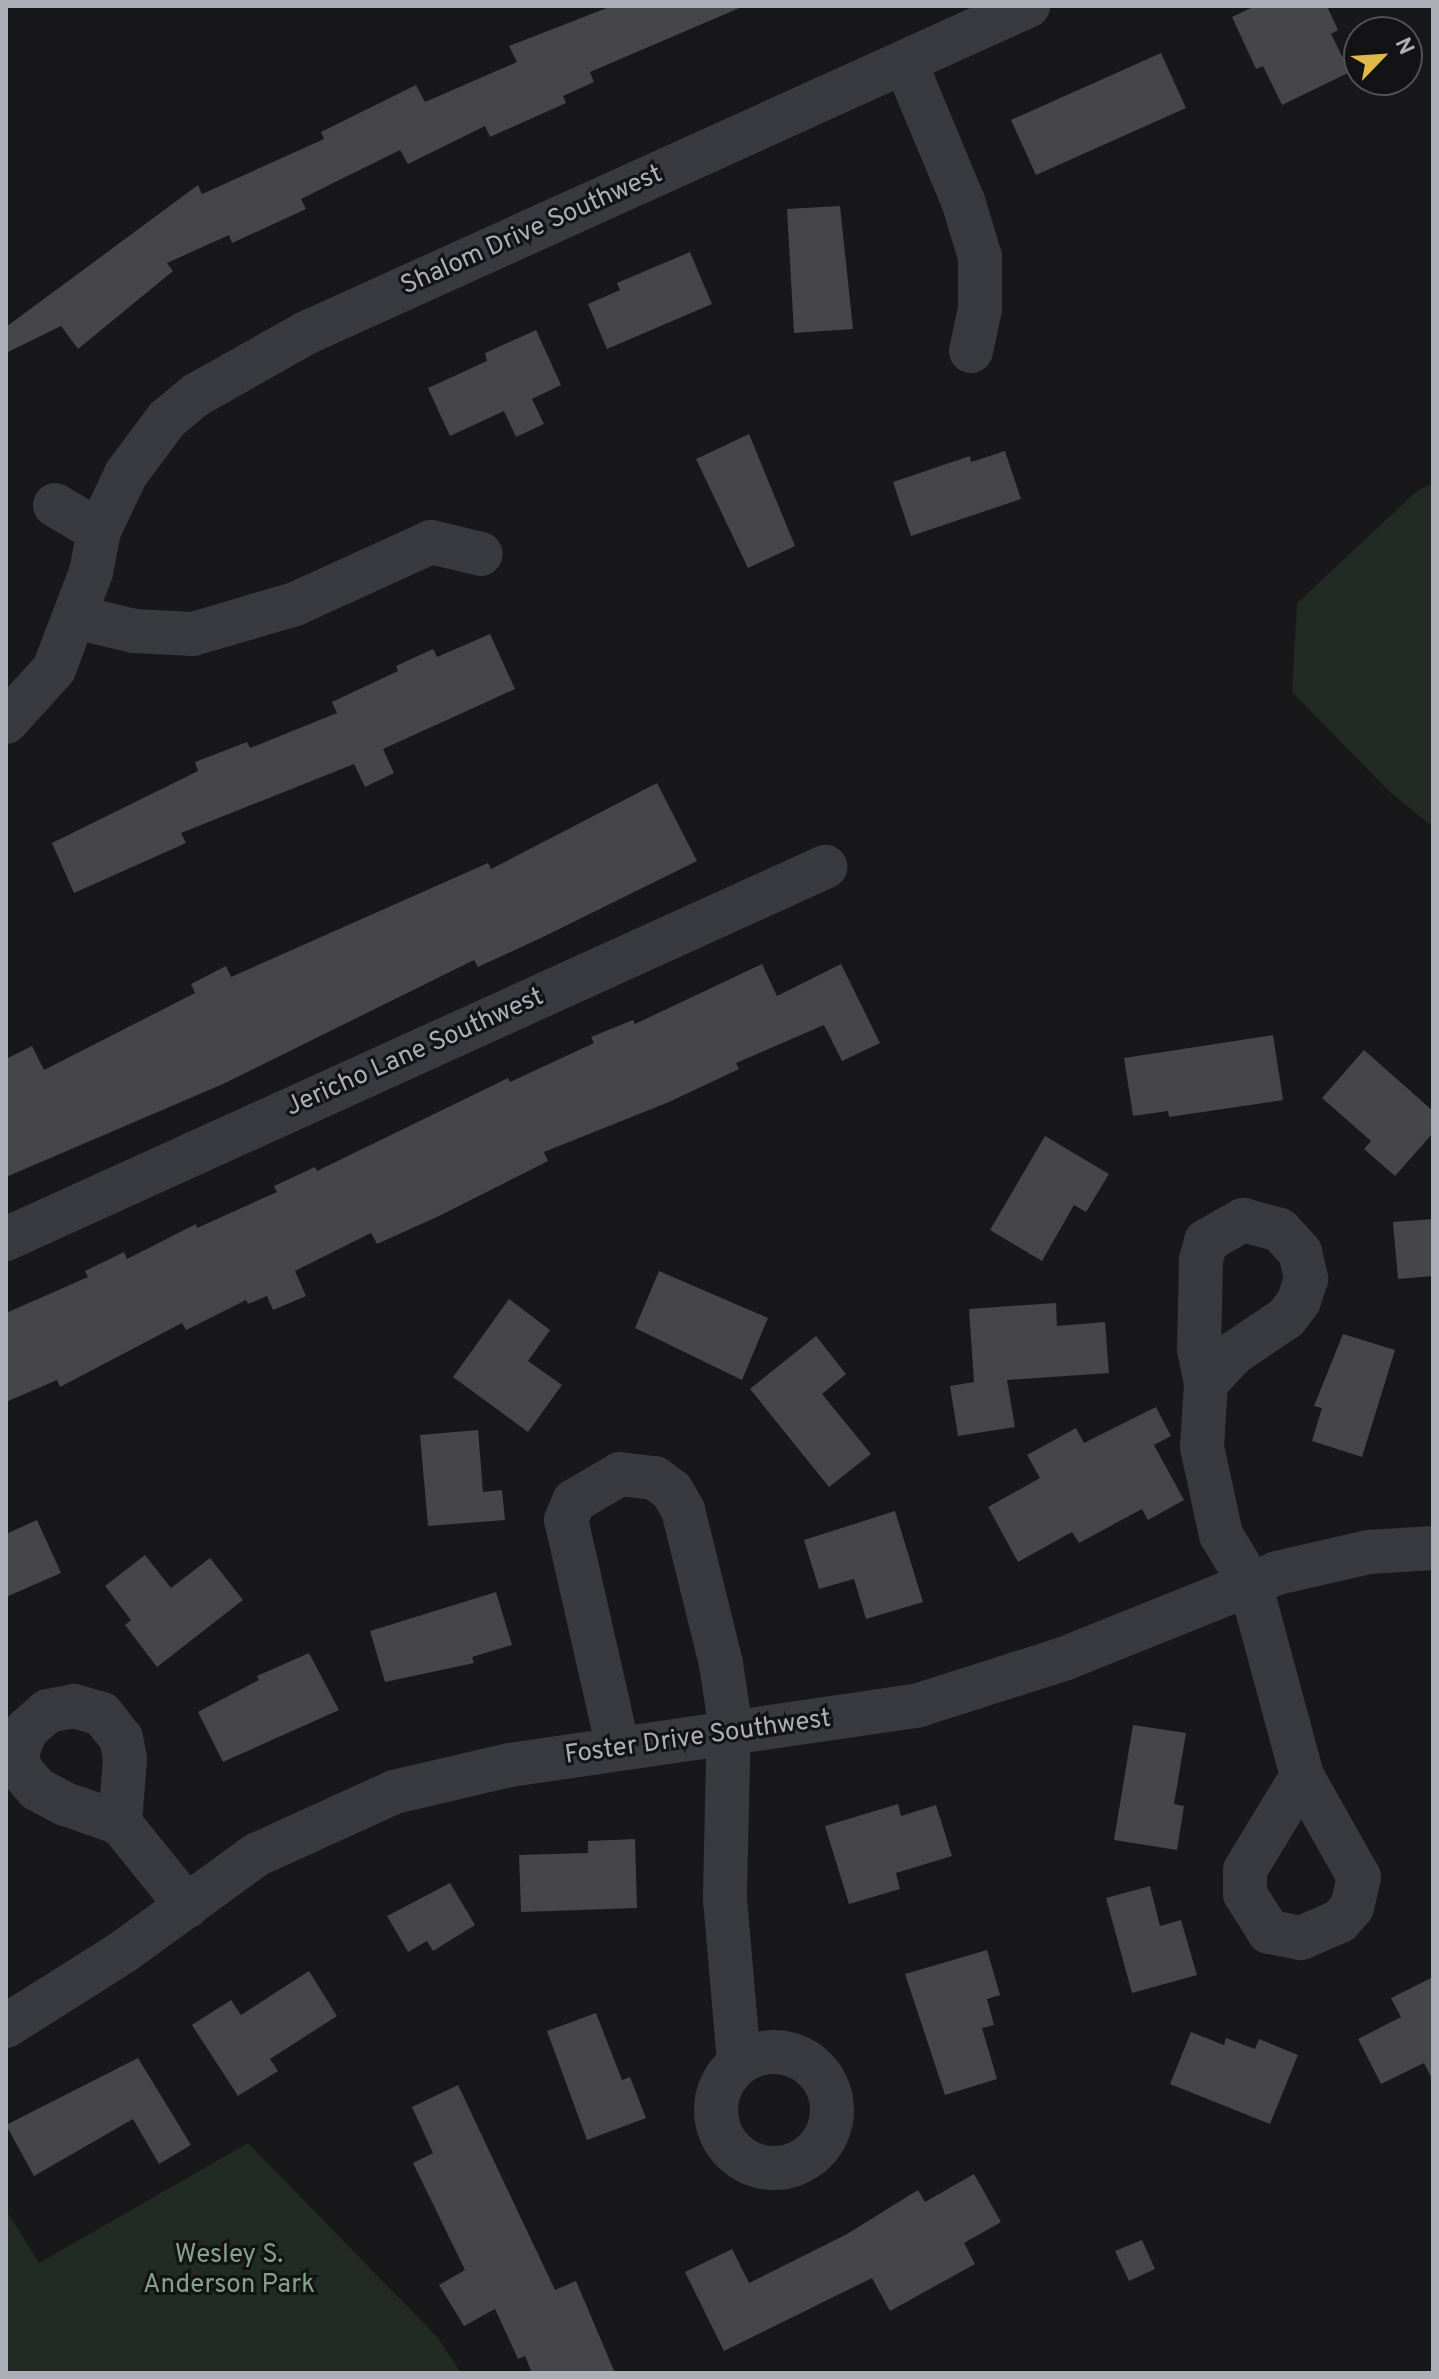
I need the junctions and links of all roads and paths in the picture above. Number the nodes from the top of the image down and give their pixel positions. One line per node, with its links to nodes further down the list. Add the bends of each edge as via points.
1 (1028, 6): 2 (street, Shalom Drive Southwest)
2 (905, 62): 3 (street, via 963,201 980,257 980,309); 5 (street, Shalom Drive Southwest, via 229,373 167,419 144,445)
3 (971, 351)
4 (55, 505): 5 (street)
5 (99, 531): 7 (street, Shalom Drive Southwest)
6 (481, 554): 7 (street, via 431,542 295,604 193,634 134,631)
7 (75, 617): 8 (street, Shalom Drive Southwest, via 54,669)
8 (6, 722)
9 (825, 867): 10 (street, Jericho Lane Southwest)
10 (6, 1239)
11 (1206, 1383): 13 (street, via 1202,1447 1221,1535)
12 (1433, 1548): 13 (street, Foster Drive Southwest, via 1369,1552)
13 (1250, 1583): 14 (street, Foster Drive Southwest, via 955,1697); 16 (street)
14 (729, 1735): 15 (street, Foster Drive Southwest); 15 (street, via 721,1664 683,1510 672,1491 655,1478 620,1474 574,1501 566,1520); 20 (street, via 725,1899)
15 (618, 1748): 18 (street, Foster Drive Southwest, via 510,1765 394,1792 287,1837)
16 (1302, 1776)
17 (120, 1823): 18 (street)
18 (187, 1906): 19 (street, Foster Drive Southwest)
19 (6, 2026)
20 (739, 2062)

